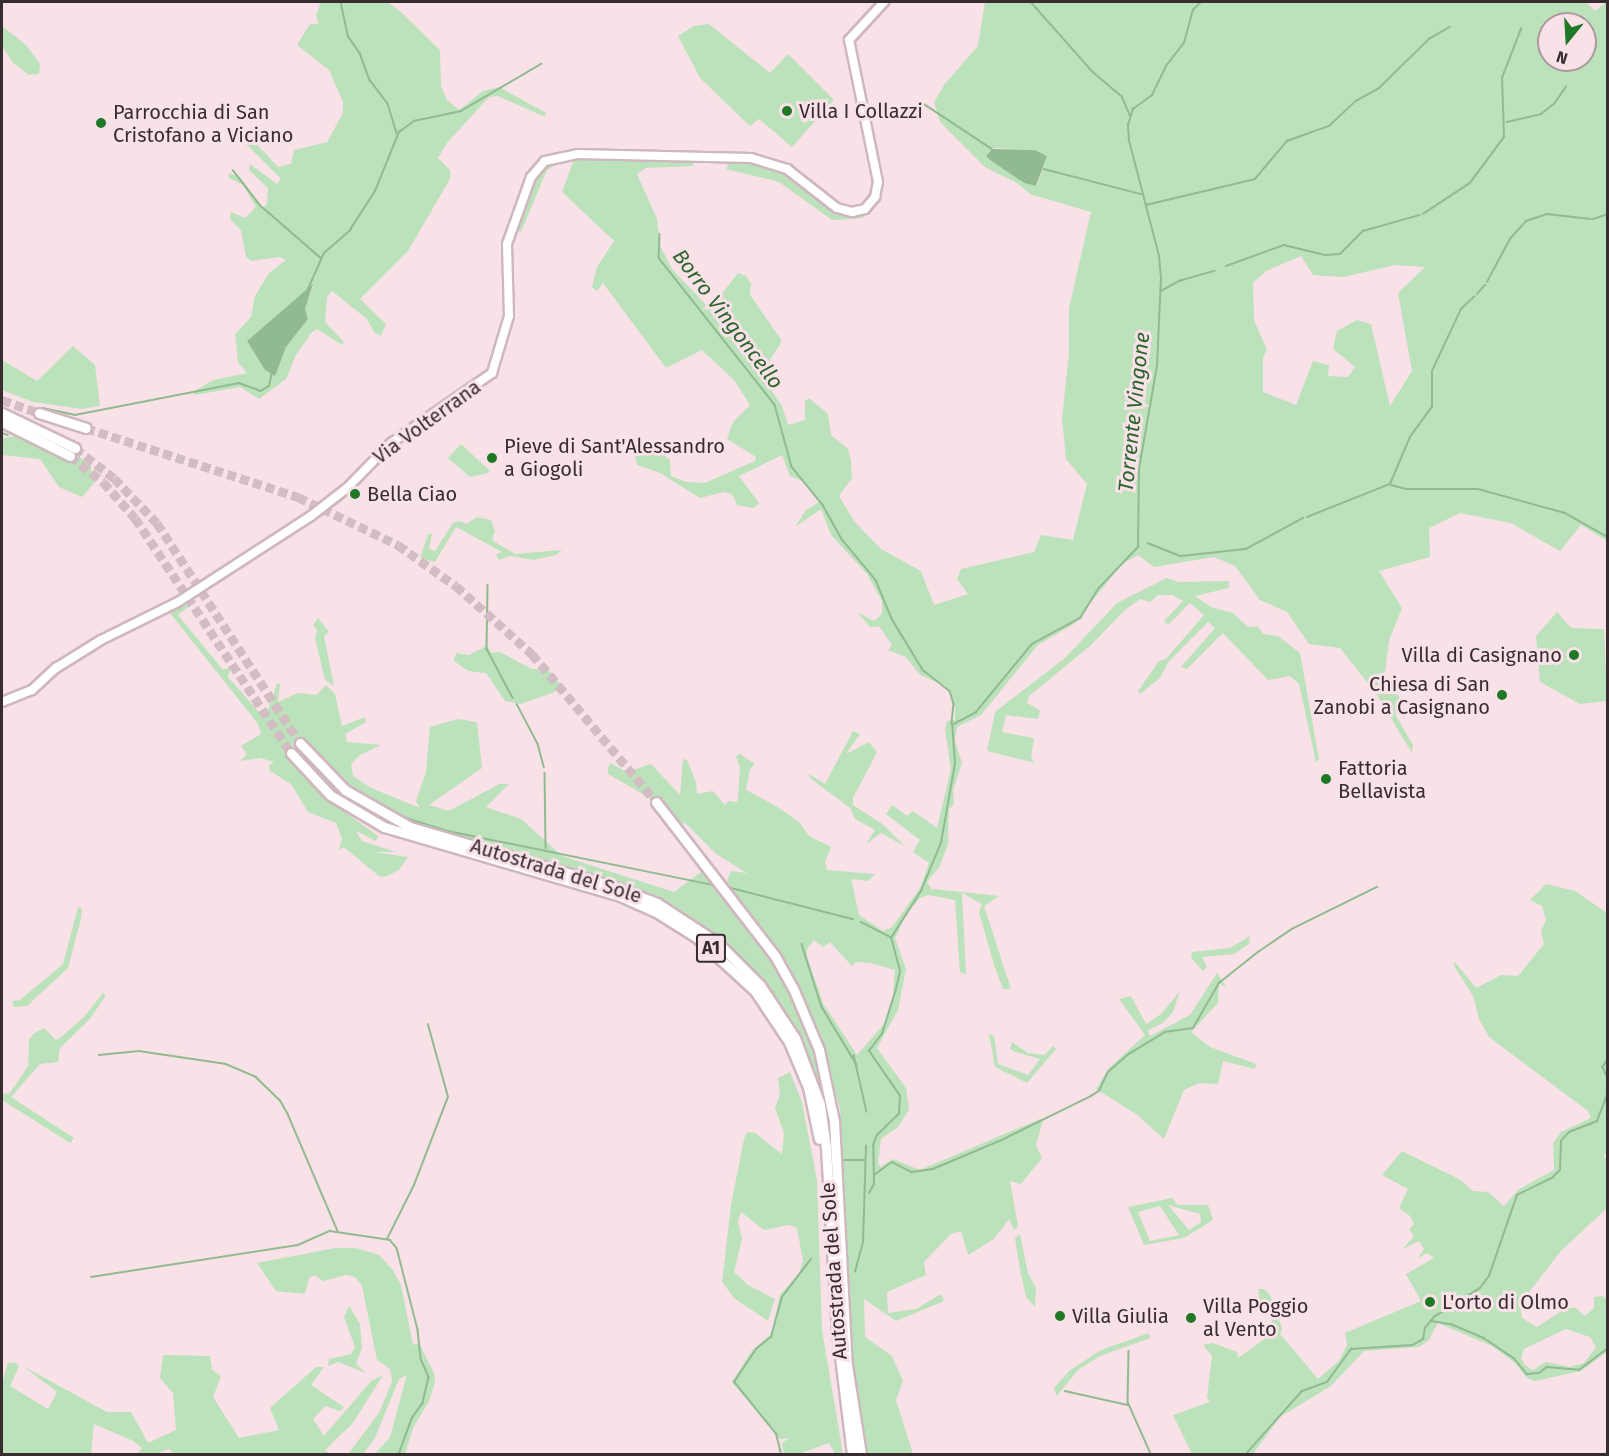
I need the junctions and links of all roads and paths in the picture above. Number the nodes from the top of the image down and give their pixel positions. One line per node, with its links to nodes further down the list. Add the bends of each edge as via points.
1 (884, 2): 6 (main road, Via Volterrana, via 849,40 878,182 875,197 866,209 852,212 837,208 787,169 751,158 577,154 544,161 531,177 507,244 509,316 492,373 391,443 347,488 311,516 178,602 101,640 56,668 32,690)
2 (2, 413): 4 (highway, via 72,452)
3 (39, 413): 5 (highway)
4 (2, 422)
5 (86, 428)
6 (2, 702)
7 (300, 743): 10 (highway, Autostrada del Sole / A1, via 345,790 410,827 612,886 657,903 718,943 760,985 795,1038 820,1105 837,1332)
8 (291, 753): 10 (highway, Autostrada del Sole / A1, via 330,795 384,827 609,893 656,912 712,948 755,991 789,1042 814,1107 836,1385)
9 (656, 802): 11 (highway, Autostrada del Sole / A1, via 775,956 819,1050 834,1121 847,1365)
10 (851, 1455)
11 (861, 1455)

